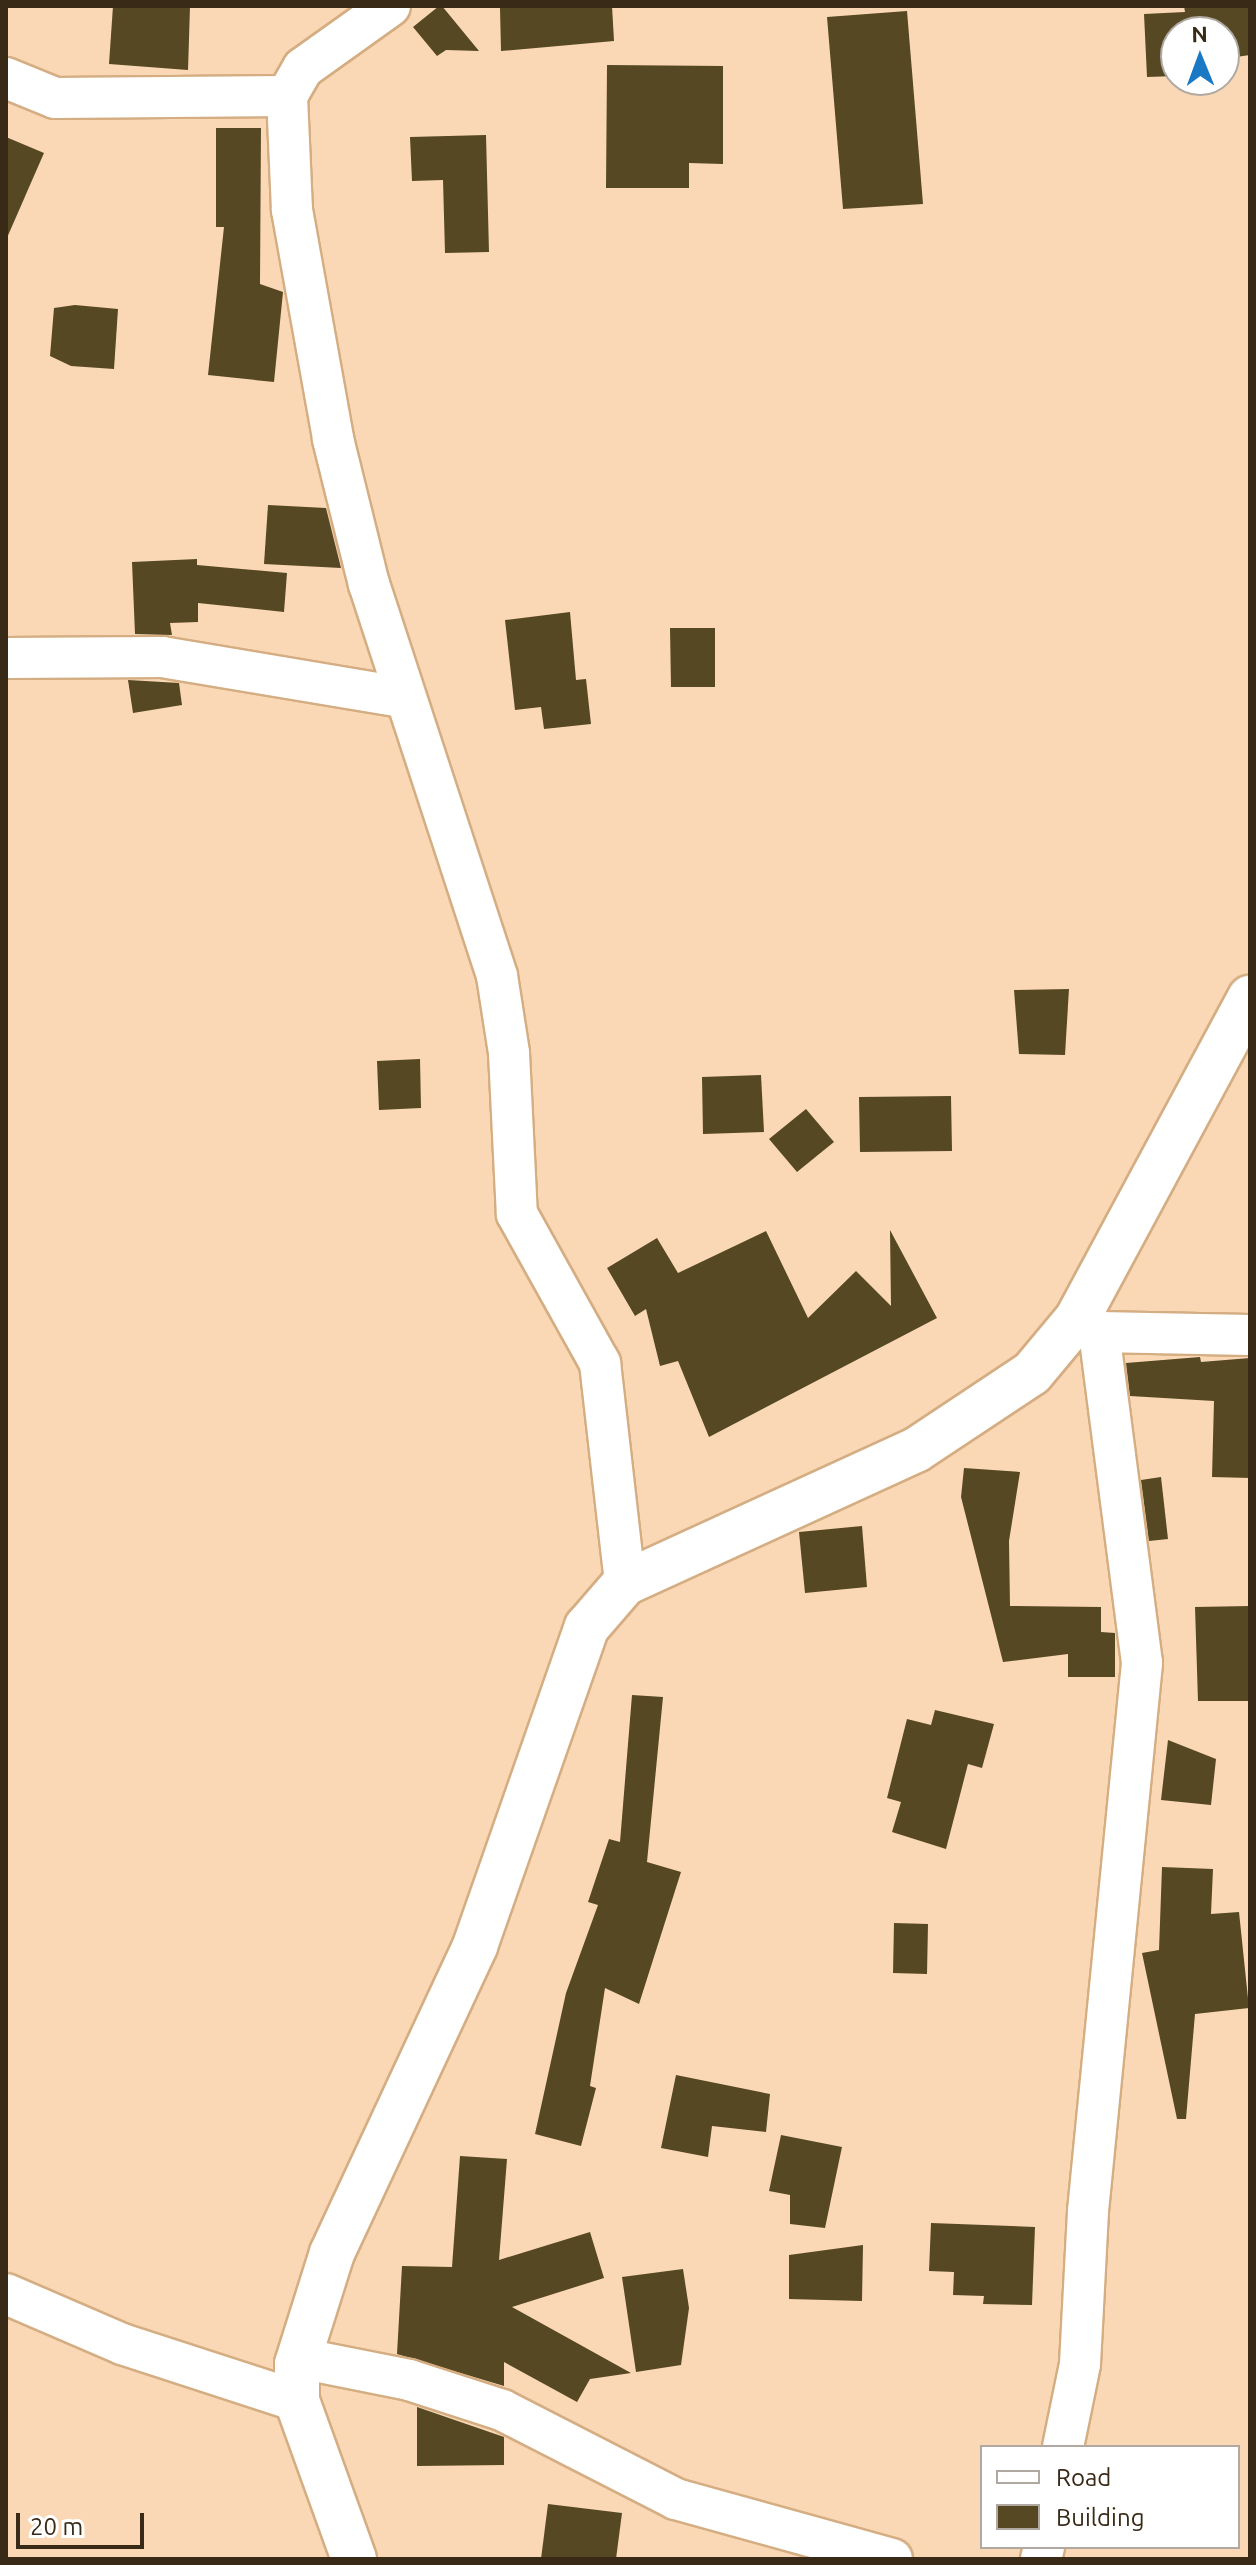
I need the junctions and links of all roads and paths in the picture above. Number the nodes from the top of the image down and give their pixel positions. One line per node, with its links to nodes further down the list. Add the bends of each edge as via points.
1 (390, 6): 3 (street, via 303,68)
2 (6, 78): 4 (street)
3 (287, 96): 4 (street); 7 (street, via 292,210 333,439)
4 (55, 98): 5 (street)
5 (6, 112)
6 (6, 658): 7 (street, via 162,657)
7 (402, 697): 11 (street, via 497,976 509,1053 517,1214 600,1363)
8 (1250, 998): 9 (street)
9 (1088, 1325): 10 (street); 11 (street, via 1032,1373 916,1450); 15 (street, via 1142,1663 1088,2211 1080,2364)
10 (1250, 1335)
11 (625, 1583): 13 (street, via 587,1627 475,1946 332,2253)
12 (6, 2294): 14 (street, via 122,2344)
13 (299, 2358): 14 (street); 17 (street, via 409,2380 502,2410 676,2499)
14 (297, 2401): 16 (street)
15 (1063, 2445)
16 (354, 2559)
17 (892, 2559)

